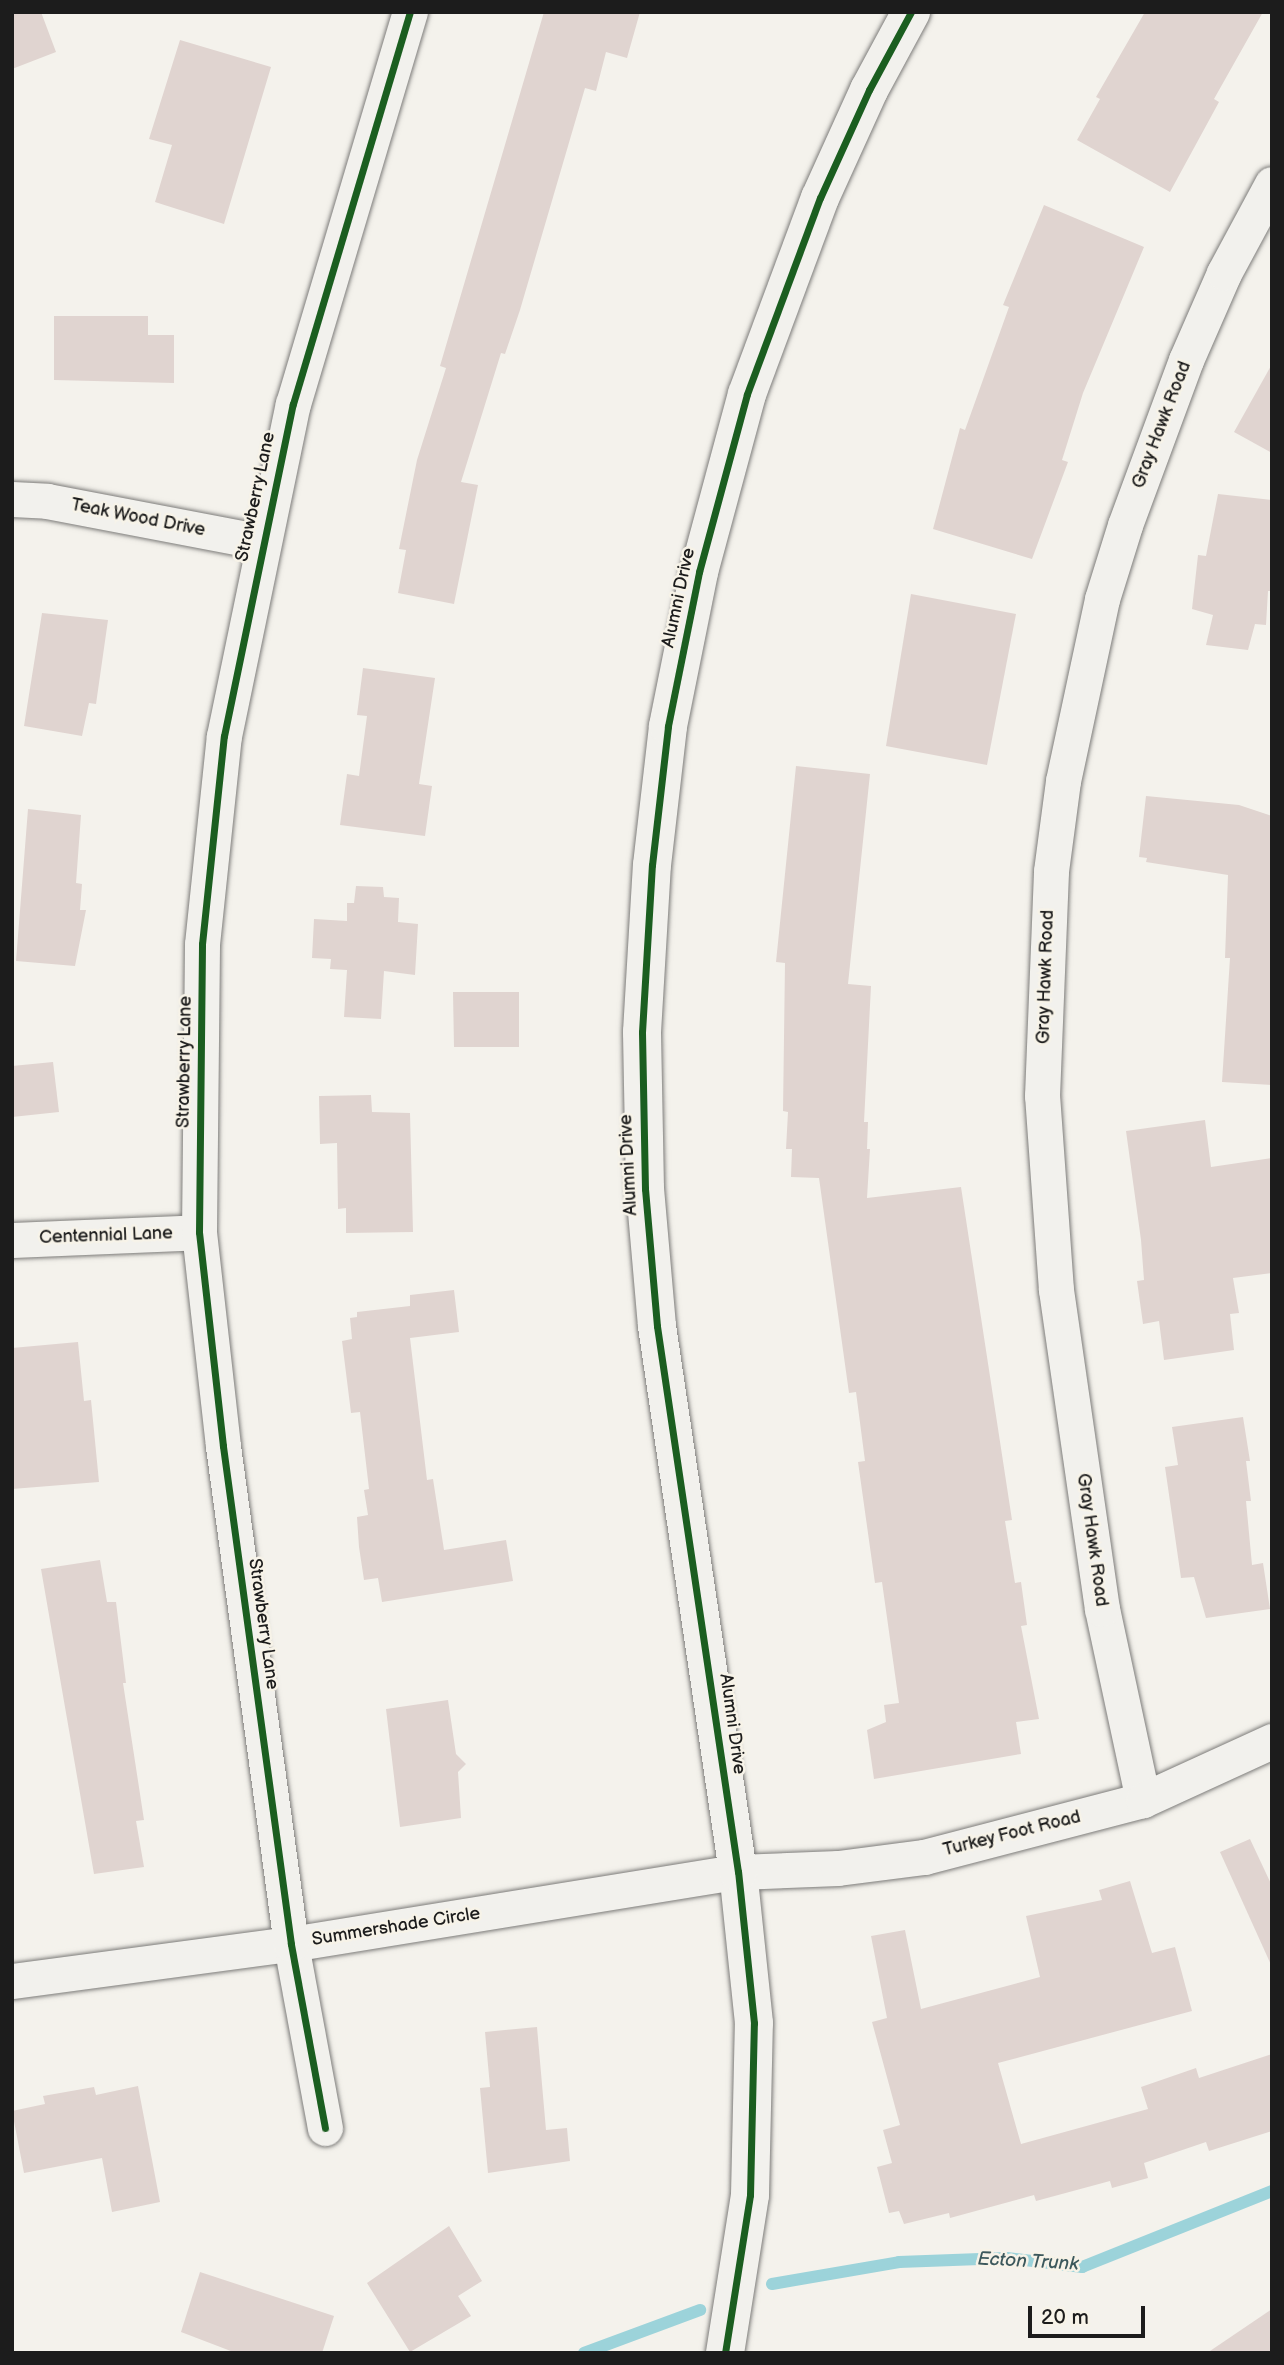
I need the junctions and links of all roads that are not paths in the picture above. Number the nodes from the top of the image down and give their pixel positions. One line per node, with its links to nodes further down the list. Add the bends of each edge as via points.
1 (410, 12): 5 (street, Strawberry Lane, via 315,320)
2 (911, 12): 10 (main road, Alumni Drive, via 820,198 747,394 699,572 668,726 652,866 642,1032 645,1189 657,1326)
3 (1272, 184): 9 (street, Gray Hawk Road, via 1192,348 1125,525 1102,599 1065,770 1051,871 1042,1096 1056,1290 1102,1609)
4 (12, 499): 5 (street, Teak Wood Drive, via 47,501)
5 (262, 541): 6 (street, Strawberry Lane, via 224,736 211,844 202,944)
6 (199, 1231): 7 (street, Centennial Lane); 11 (street, Strawberry Lane, via 223,1446)
7 (12, 1240)
8 (1272, 1741): 9 (street, Turkey Foot Road)
9 (1143, 1801): 10 (street, Turkey Foot Road, via 924,1857 838,1868)
10 (738, 1872): 11 (street, Summershade Circle); 14 (main road, Alumni Drive, via 754,2023 755,2081 750,2195)
11 (291, 1944): 12 (street, Summershade Circle); 13 (street, Strawberry Lane)
12 (12, 1981)
13 (325, 2128)
14 (725, 2353)

